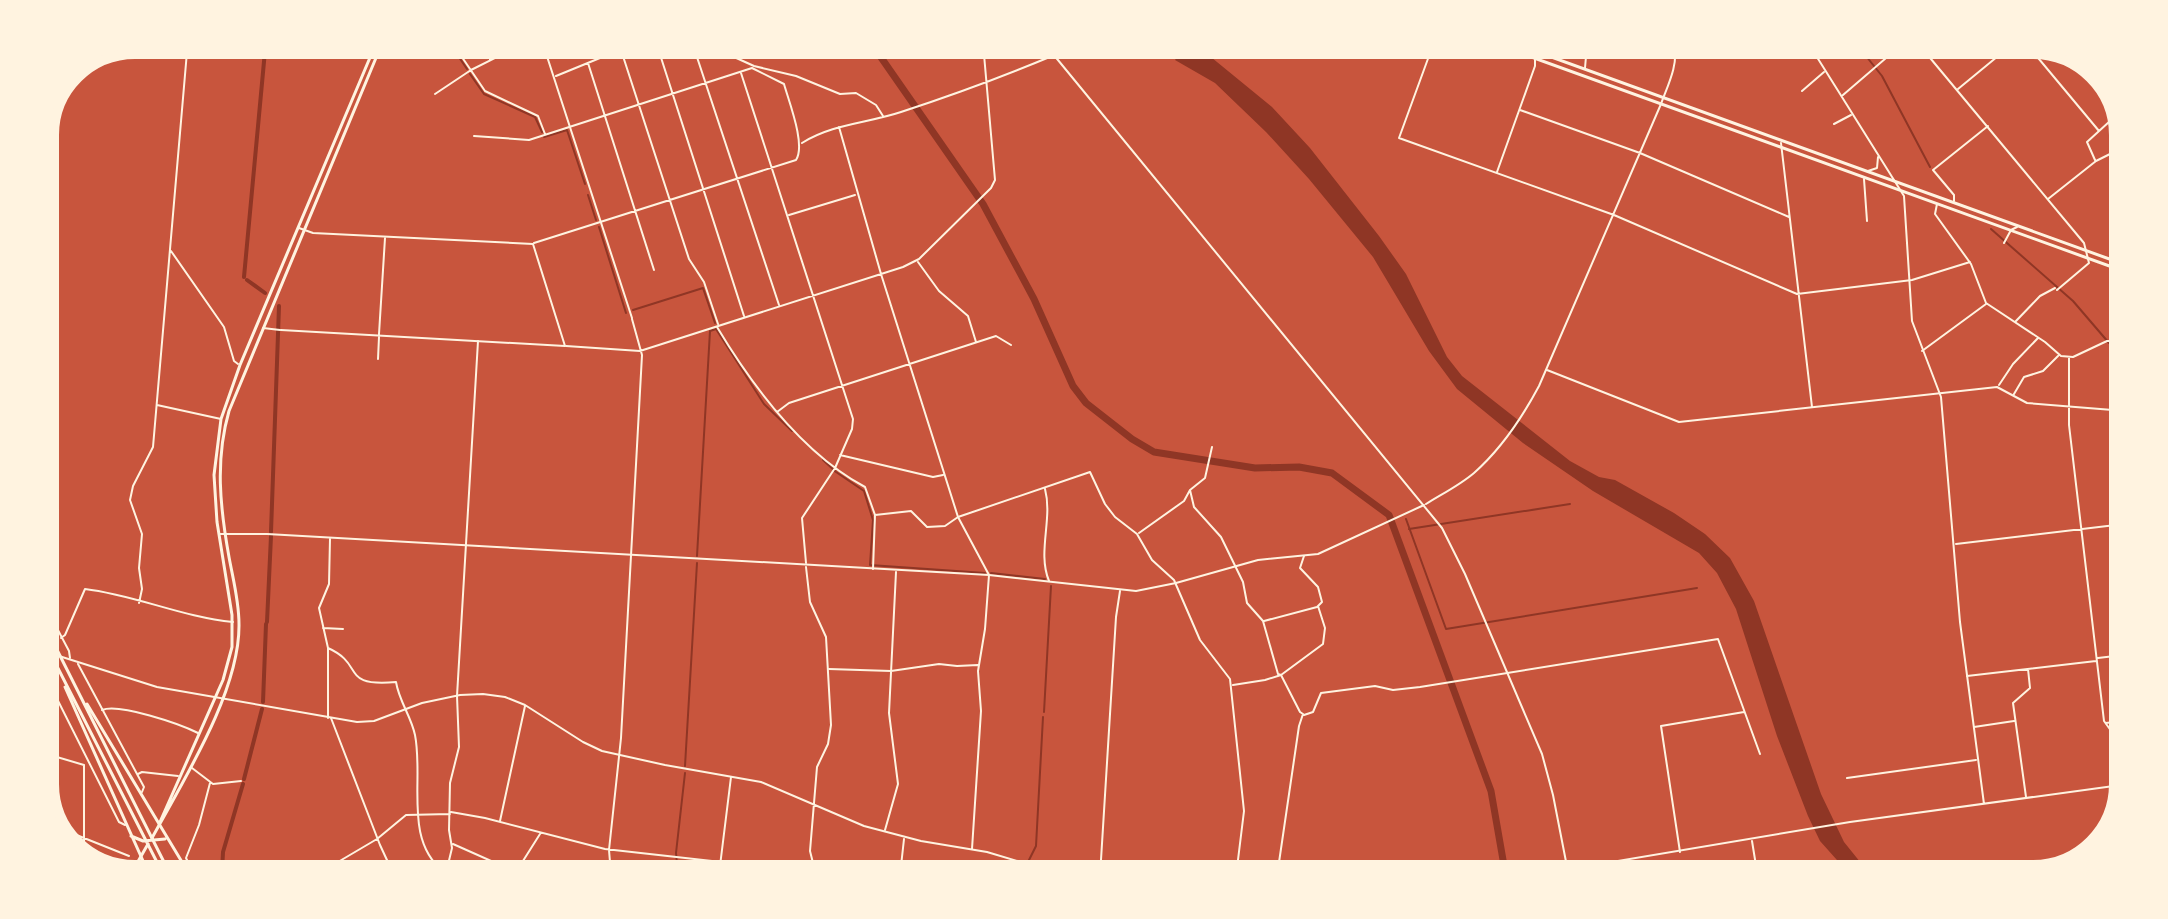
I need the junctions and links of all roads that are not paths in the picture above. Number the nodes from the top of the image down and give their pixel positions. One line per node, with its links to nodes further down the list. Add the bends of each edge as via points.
1 (186, 54): 89 (street)
2 (372, 54): 84 (main road)
3 (377, 54): 84 (main road)
4 (460, 54): 31 (street)
5 (490, 54): 27 (street)
6 (504, 54): 27 (street)
7 (546, 54): 34 (street)
8 (611, 54): 28 (street)
9 (622, 54): 44 (street)
10 (660, 54): 40 (street)
11 (696, 54): 36 (street)
12 (727, 54): 29 (street)
13 (984, 54): 35 (street)
14 (1430, 54): 66 (street, via 1399,138)
15 (1522, 54): 26 (main road)
16 (1536, 54): 26 (street)
17 (1544, 54): 30 (main road)
18 (1586, 54): 30 (street)
19 (1675, 54): 42 (street)
20 (1815, 54): 33 (street)
21 (1891, 54): 41 (street)
22 (1927, 54): 37 (street)
23 (1998, 54): 37 (street)
24 (2035, 54): 54 (street)
25 (1054, 55): 35 (street); 138 (street)
26 (1536, 59): 43 (main road); 45 (street)
27 (490, 61): 31 (street)
28 (588, 63): 34 (street); 47 (street)
29 (753, 67): 32 (street); 48 (street, via 796,76 840,94 856,93); 58 (street, via 784,84)
30 (1584, 68): 42 (main road)
31 (471, 70): 39 (street); 55 (street, via 485,91 538,116)
32 (741, 72): 36 (street); 64 (street)
33 (1825, 72): 38 (street); 41 (street)
34 (554, 76): 51 (street)
35 (987, 84): 48 (street); 92 (street, via 996,175 987,192)
36 (706, 85): 40 (street); 68 (street)
37 (1957, 90): 52 (street)
38 (1802, 91)
39 (435, 94)
40 (672, 95): 44 (street); 70 (street)
41 (1841, 97): 46 (street)
42 (1663, 98): 43 (street); 57 (main road)
43 (1661, 104): 59 (main road); 61 (street)
44 (639, 105): 47 (street); 74 (street)
45 (1520, 110): 61 (street); 66 (street)
46 (1852, 114): 50 (street); 62 (street)
47 (605, 116): 51 (street); 77 (street)
48 (884, 116): 53 (street)
49 (2112, 119): 54 (street)
50 (1834, 124)
51 (570, 126): 55 (street); 82 (street)
52 (1988, 126): 73 (street); 75 (street, via 1933,170 1954,195)
53 (839, 127): 58 (street); 72 (street)
54 (2099, 131): 63 (street, via 2087,142)
55 (545, 134): 56 (street, via 529,140)
56 (474, 136)
57 (1781, 141): 59 (street); 65 (main road)
58 (801, 143): 64 (street, via 796,160)
59 (1781, 148): 67 (main road); 80 (street)
60 (2114, 152): 63 (street)
61 (1640, 153): 79 (street); 80 (street)
62 (1878, 155): 65 (street, via 1877,168); 69 (street)
63 (2096, 161): 73 (street)
64 (772, 168): 68 (street); 78 (street)
65 (1867, 171): 69 (main road)
66 (1497, 173): 79 (street)
67 (1864, 178): 71 (main road); 81 (street)
68 (737, 179): 70 (street); 102 (street)
69 (1895, 181): 71 (street); 75 (main road)
70 (703, 190): 74 (street); 103 (street)
71 (1902, 191): 76 (main road); 98 (street)
72 (858, 195): 78 (street); 97 (street)
73 (2048, 199): 90 (street)
74 (671, 201): 77 (street); 105 (street)
75 (1953, 202): 83 (main road)
76 (1938, 204): 85 (main road); 94 (street, via 1935,216)
77 (635, 212): 82 (street); 96 (street)
78 (787, 215): 100 (street)
79 (1614, 215): 99 (street); 121 (street)
80 (1789, 217): 99 (street)
81 (1867, 221)
82 (601, 223): 88 (street); 114 (street)
83 (2018, 226): 85 (street); 90 (main road)
84 (301, 229): 86 (street); 106 (main road); 120 (main road)
85 (2011, 230): 87 (street); 91 (main road)
86 (385, 238): 88 (street); 107 (street)
87 (2004, 243)
88 (533, 244): 113 (street)
89 (170, 250): 120 (street, via 220,321); 126 (street)
90 (2087, 251): 91 (street); 93 (main road)
91 (2089, 259): 95 (main road); 104 (street)
92 (917, 261): 97 (street); 111 (street, via 940,293 968,316)
93 (2114, 261)
94 (1970, 262): 98 (street); 101 (street)
95 (2114, 268)
96 (654, 270)
97 (881, 274): 100 (street); 119 (street)
98 (1909, 280): 99 (street); 115 (street, via 1912,321)
99 (1798, 294): 128 (street)
100 (813, 295): 102 (street); 122 (street)
101 (1986, 303): 104 (street); 115 (street)
102 (780, 306): 103 (street)
103 (744, 317): 105 (street)
104 (2015, 322): 108 (street)
105 (718, 325): 114 (street); 130 (street)
106 (263, 328): 107 (street); 143 (main road, via 223,437 219,482)
107 (379, 335): 109 (street); 118 (street)
108 (2039, 337): 116 (street); 123 (street)
109 (478, 341): 113 (street); 148 (street)
110 (2114, 341): 117 (street)
111 (977, 343): 112 (street, via 998,336); 119 (street)
112 (1011, 345)
113 (565, 346): 114 (street)
114 (642, 350): 149 (street)
115 (1922, 351): 124 (street)
116 (2059, 355): 117 (street); 125 (street, via 2043,371 2024,377)
117 (2069, 358): 127 (street)
118 (378, 359)
119 (909, 364): 122 (street); 135 (street)
120 (240, 365): 131 (main road)
121 (1547, 370): 128 (street, via 1679,422); 138 (street, via 1527,406 1475,472)
122 (842, 386): 130 (street, via 789,403); 133 (street, via 853,419)
123 (1999, 387): 124 (street); 125 (street)
124 (1940, 393): 128 (street); 147 (street)
125 (2013, 395): 127 (street, via 2025,403)
126 (156, 405): 131 (street); 159 (street, via 152,452 130,500 142,531)
127 (2069, 407): 129 (street); 142 (street)
128 (1812, 408)
129 (2114, 410)
130 (776, 413): 134 (street)
131 (221, 419): 144 (main road, via 214,475)
132 (1212, 449): 137 (street, via 1208,472)
133 (840, 455): 134 (street); 135 (street, via 935,477)
134 (835, 468): 139 (street, via 865,487); 151 (street, via 802,518)
135 (944, 474): 140 (street)
136 (1044, 487): 140 (street); 145 (street, via 1090,472 1105,504); 156 (street, via 1049,505 1044,562)
137 (1190, 490): 145 (street, via 1184,501); 152 (street, via 1194,507 1221,537)
138 (1424, 505): 150 (street, via 1325,552); 179 (street, via 1454,550)
139 (875, 515): 140 (street, via 911,511 927,527 945,526); 153 (street)
140 (958, 517): 155 (street)
141 (2114, 525): 142 (street)
142 (2082, 529): 147 (street); 171 (street)
143 (224, 533): 144 (street); 146 (street); 188 (main road, via 239,622 236,659)
144 (219, 534): 162 (main road)
145 (1137, 534): 157 (street, via 1152,560)
146 (330, 538): 148 (street); 164 (street, via 329,584 319,608)
147 (1954, 544): 182 (street)
148 (467, 546): 149 (street); 185 (street)
149 (632, 556): 151 (street); 206 (street)
150 (1304, 556): 152 (street); 160 (street, via 1300,568 1318,587)
151 (806, 566): 153 (street); 176 (street, via 810,602 826,637)
152 (1235, 567): 157 (street); 161 (street, via 1247,603)
153 (873, 569): 154 (street)
154 (896, 570): 155 (street); 178 (street)
155 (989, 575): 156 (street); 175 (street)
156 (1050, 583): 158 (street)
157 (1176, 583): 158 (street); 183 (street, via 1200,640)
158 (1120, 591): 263 (street)
159 (139, 603): 162 (street); 166 (street, via 85,589)
160 (1318, 606): 161 (street); 180 (street, via 1325,628 1323,644)
161 (1263, 621): 180 (street)
162 (233, 622): 186 (main road, via 230,659)
163 (54, 624): 166 (street)
164 (322, 628): 165 (street); 168 (street)
165 (343, 629)
166 (61, 638): 172 (street)
167 (54, 643): 187 (main road)
168 (328, 648): 190 (street, via 344,656 364,681 396,682); 194 (street)
169 (54, 655): 172 (street)
170 (2114, 656): 171 (street)
171 (2097, 659): 177 (street); 197 (street)
172 (70, 660): 174 (street)
173 (54, 662): 181 (main road)
174 (78, 663): 186 (street); 191 (street)
175 (979, 665): 178 (street); 239 (street)
176 (828, 669): 178 (street); 221 (street, via 831,727 817,767)
177 (2028, 669): 182 (street); 195 (street, via 2030,688 2013,701)
178 (891, 671): 228 (street, via 889,724 898,784)
179 (1508, 673): 192 (street, via 1720,640); 193 (street, via 1393,690 1375,686 1321,693 1313,712); 266 (street, via 1548,774)
180 (1281, 675): 183 (street); 193 (street)
181 (61, 676): 226 (main road); 247 (main road)
182 (1967, 676): 198 (street)
183 (1232, 685): 264 (street, via 1244,811)
184 (54, 693): 204 (street)
185 (457, 696): 189 (street, via 493,695); 190 (street); 222 (street, via 459,747 450,783)
186 (215, 698): 188 (street); 199 (main road)
187 (82, 699): 218 (main road); 248 (main road)
188 (222, 700): 194 (street); 210 (main road)
189 (525, 705): 206 (street, via 583,742); 224 (street)
190 (403, 709): 194 (street, via 369,722); 223 (street, via 415,736)
191 (102, 710): 199 (street, via 136,711); 200 (street)
192 (1746, 712): 205 (street); 241 (street, via 1661,726)
193 (1304, 715): 265 (street)
194 (329, 718): 234 (street)
195 (2016, 721): 198 (street); 219 (street)
196 (2114, 722): 197 (street)
197 (2105, 724): 201 (street)
198 (1974, 727): 208 (street)
199 (199, 734): 212 (main road)
200 (117, 736): 202 (street); 211 (street)
201 (2114, 736)
202 (112, 738)
203 (90, 750): 204 (street)
204 (84, 752): 209 (street)
205 (1760, 754)
206 (620, 755): 213 (street); 240 (street)
207 (54, 756): 209 (street)
208 (1979, 759): 214 (street); 220 (street)
209 (86, 764): 226 (street); 231 (street)
210 (191, 768): 216 (street); 225 (main road)
211 (137, 774): 212 (street); 218 (street, via 144,787)
212 (180, 777): 225 (main road)
213 (731, 777): 221 (street, via 767,784); 244 (street)
214 (1847, 778)
215 (241, 781): 216 (street)
216 (210, 783): 250 (street)
217 (2114, 786): 219 (street)
218 (141, 793): 225 (main road)
219 (2026, 798): 220 (street)
220 (1984, 804): 235 (street)
221 (814, 806): 228 (street); 260 (street)
222 (450, 813): 223 (street); 224 (street); 237 (street)
223 (420, 814): 234 (street, via 406,815); 253 (street, via 422,842)
224 (500, 822): 229 (street)
225 (159, 824): 233 (main road); 236 (main road)
226 (125, 825): 230 (main road)
227 (70, 832): 231 (street)
228 (884, 832): 232 (street)
229 (541, 833): 240 (street); 256 (street)
230 (131, 836): 236 (main road); 243 (main road)
231 (84, 837): 238 (street); 242 (street)
232 (904, 837): 239 (street); 261 (street)
233 (166, 839): 236 (main road); 249 (main road)
234 (377, 839): 251 (street); 252 (street)
235 (1751, 840): 241 (street); 268 (street)
236 (150, 842): 243 (main road)
237 (451, 844): 254 (street); 255 (street)
238 (84, 846)
239 (972, 849): 262 (street)
240 (609, 850): 244 (street); 257 (street)
241 (1680, 852): 267 (street)
242 (129, 856)
243 (141, 857): 245 (main road); 246 (main road)
244 (721, 862): 258 (street); 259 (street)
245 (136, 865)
246 (145, 865)
247 (158, 865)
248 (166, 865)
249 (185, 865)
250 (188, 865)
251 (337, 865)
252 (389, 865)
253 (438, 865)
254 (447, 865)
255 (500, 865)
256 (520, 865)
257 (610, 865)
258 (720, 865)
259 (727, 865)
260 (814, 865)
261 (901, 865)
262 (1029, 865)
263 (1101, 865)
264 (1237, 865)
265 (1279, 865)
266 (1567, 865)
267 (1599, 865)
268 (1755, 865)

